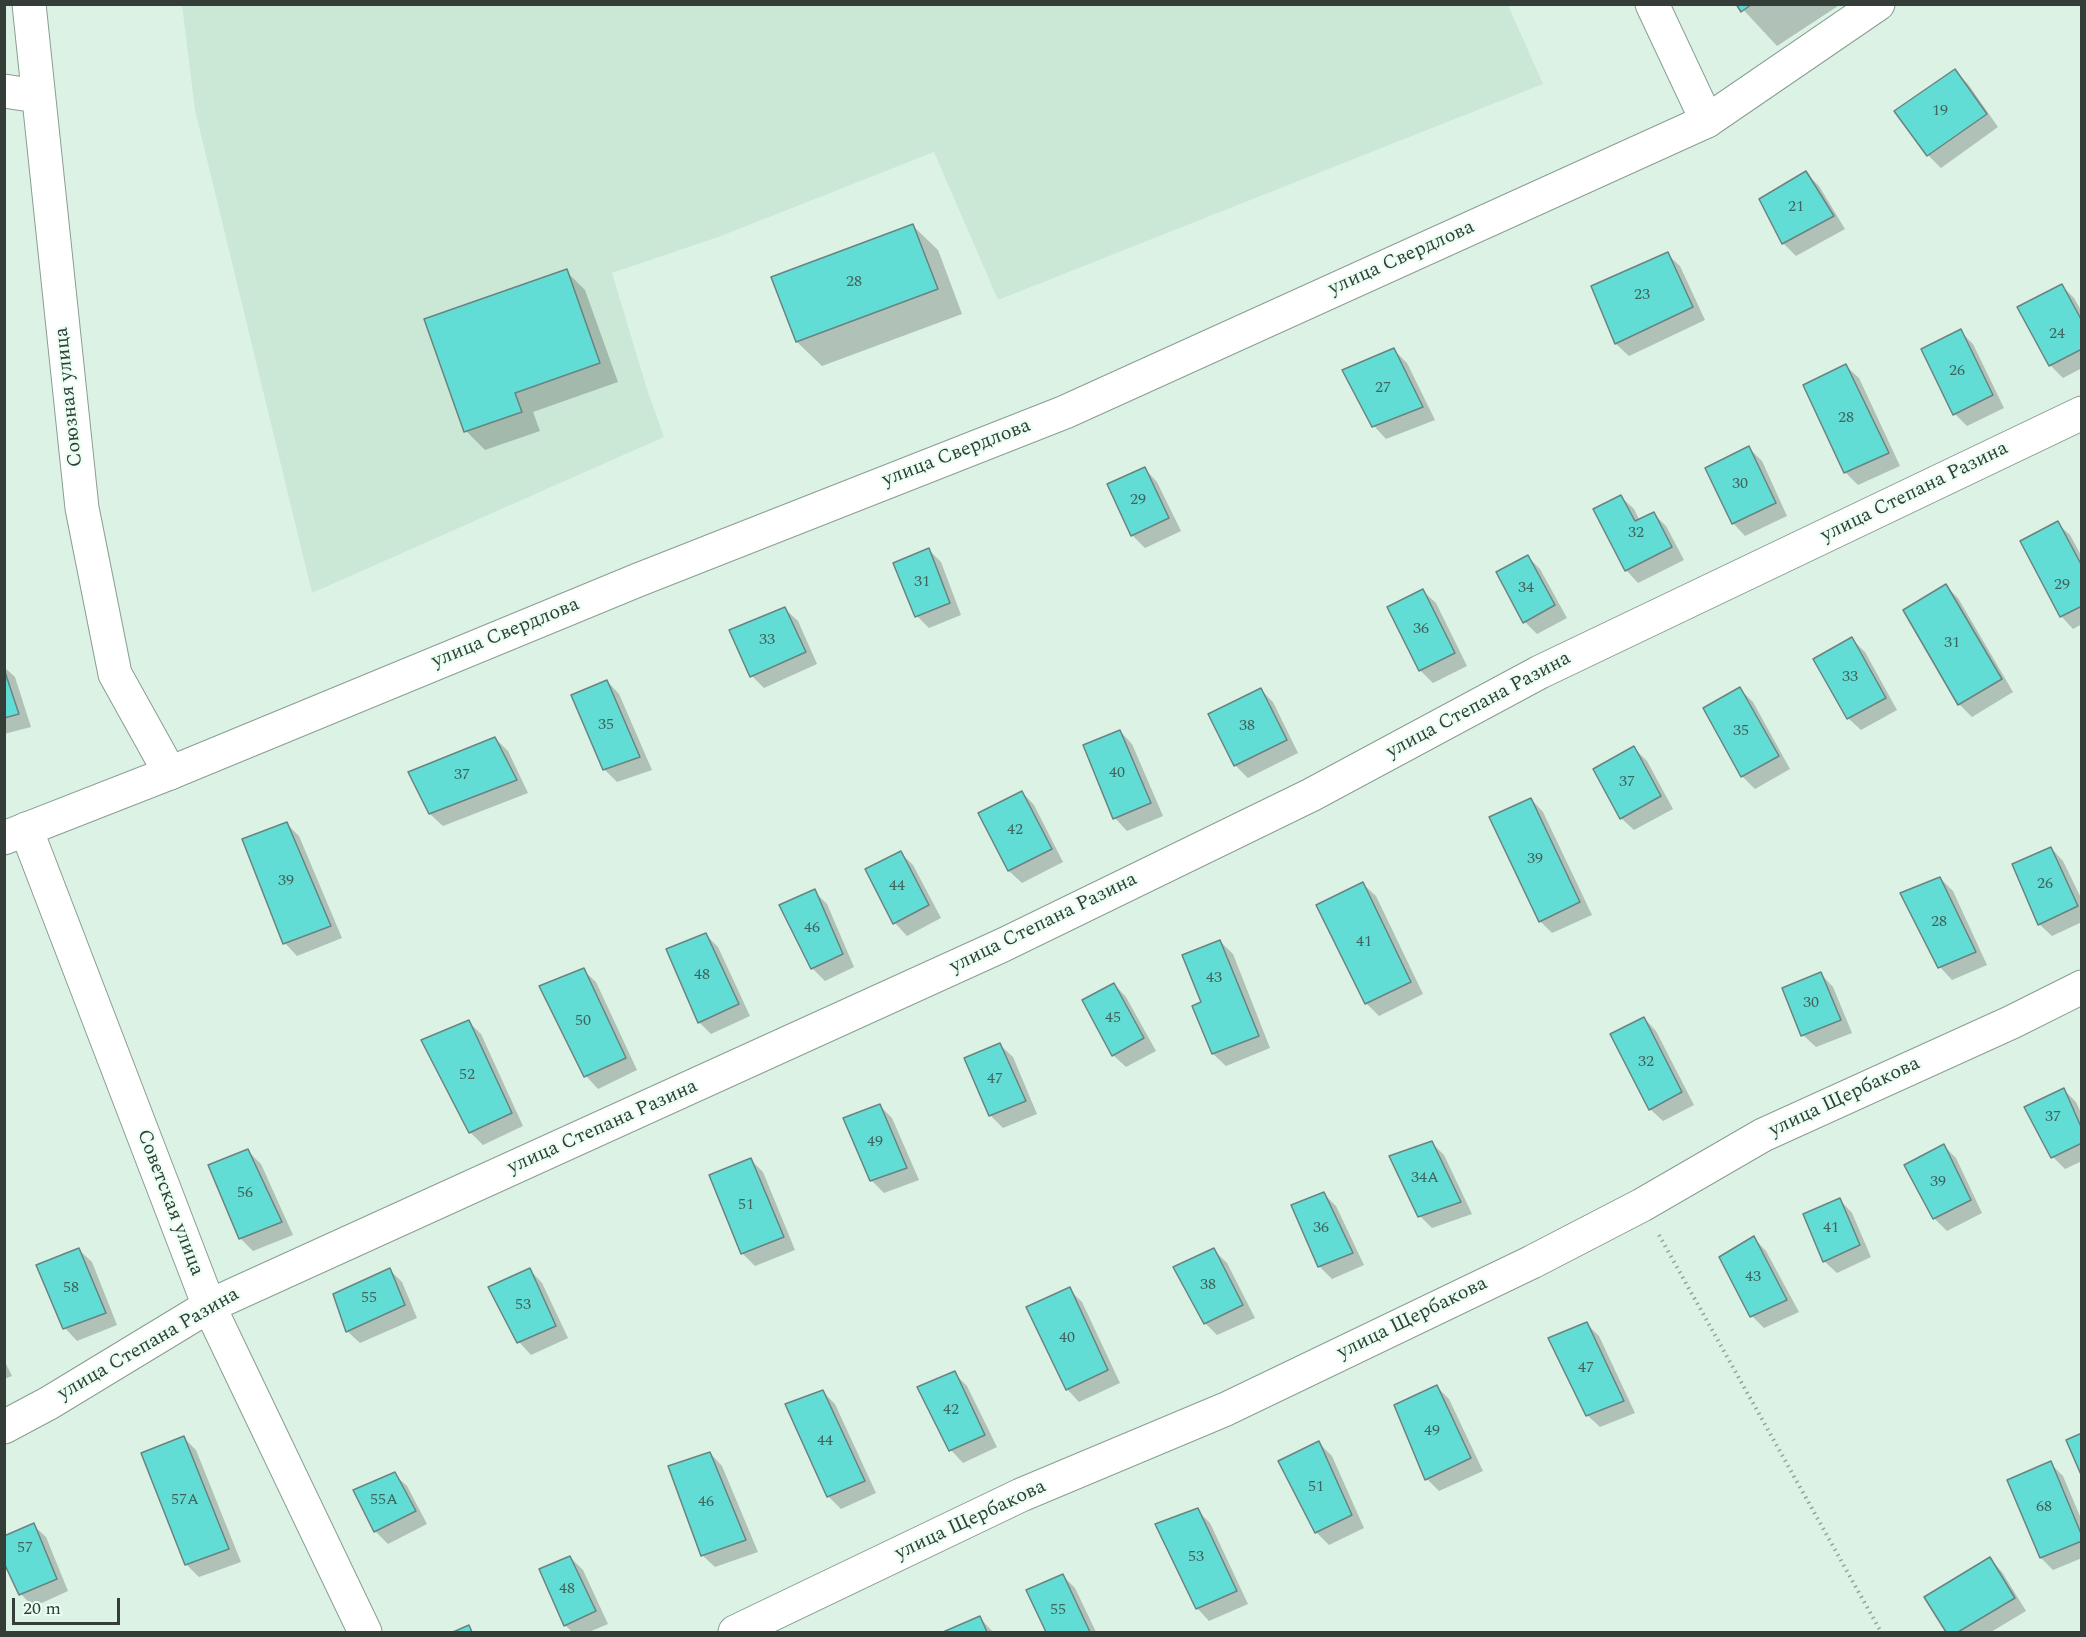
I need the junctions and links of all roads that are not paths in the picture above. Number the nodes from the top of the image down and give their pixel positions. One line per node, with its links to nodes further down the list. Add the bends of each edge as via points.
1 (28, 4): 5 (street, Союзная улица)
2 (1652, 4): 6 (street)
3 (1878, 4): 6 (street, улица Свердлова)
4 (4, 91): 5 (street)
5 (37, 96): 8 (street, Союзная улица, via 82,508 115,674)
6 (1707, 121): 8 (street, улица Свердлова, via 1065,412 638,580)
7 (2082, 412): 11 (street, улица Степана Разина, via 1540,672 1311,795 1003,945)
8 (170, 773): 9 (street, улица Свердлова)
9 (15, 833): 11 (street, Советская улица)
10 (2082, 987): 14 (street, улица Щербакова, via 1763,1135 1642,1205 1532,1262 1226,1409 1021,1495)
11 (208, 1306): 12 (street, улица Степана Разина); 13 (street, Советская улица)
12 (4, 1427)
13 (366, 1632)
14 (735, 1632)

